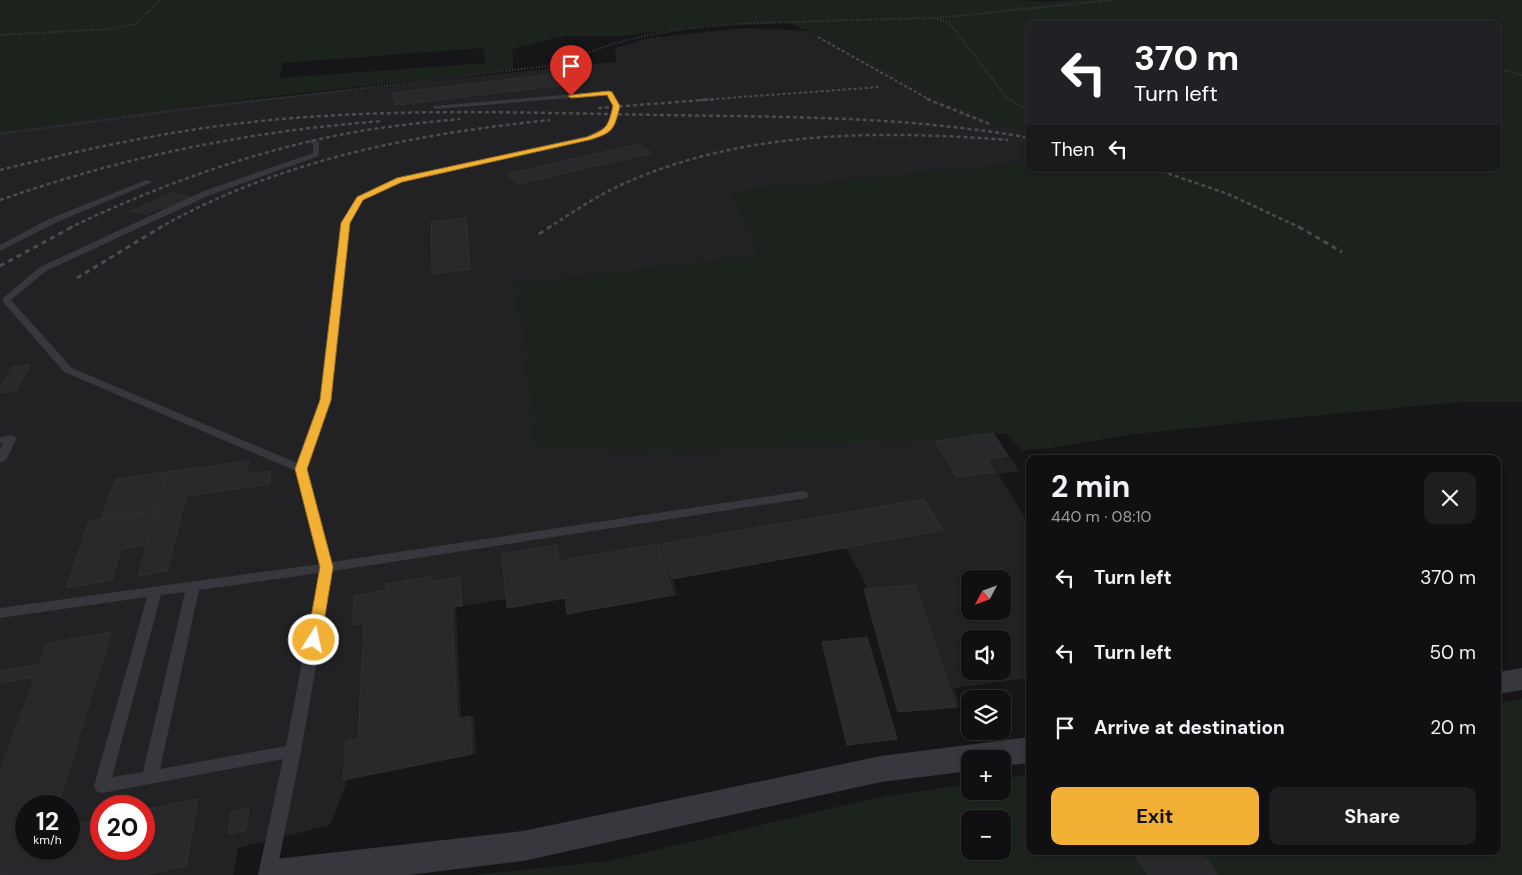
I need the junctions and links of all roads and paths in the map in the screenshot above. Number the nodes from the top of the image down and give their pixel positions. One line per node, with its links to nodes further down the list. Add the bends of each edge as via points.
1 (161, 0): 4 (path, via 134,24 110,29)
2 (1112, 0): 3 (path)
3 (934, 18): 8 (path, via 950,22 1006,96); 9 (path, via 745,23 666,31 618,40 587,53 588,61)
4 (0, 35)
5 (1501, 70): 6 (path)
6 (1522, 75)
7 (436, 107): 16 (lane, via 609,93 616,106 612,126 603,133 400,180 360,198 346,223 325,400)
8 (1026, 109)
9 (0, 134)
10 (312, 141): 13 (lane, via 316,143 316,154 207,193 43,270)
11 (148, 182): 12 (lane, via 52,221)
12 (0, 248)
13 (3, 300): 16 (lane, via 68,370)
14 (0, 440): 15 (lane, via 11,438)
15 (0, 460)
16 (301, 469): 18 (lane)
17 (803, 495): 18 (lane)
18 (327, 567): 19 (lane); 24 (lane)
19 (193, 586): 20 (lane); 26 (lane)
20 (154, 591): 21 (lane); 26 (lane, via 102,786)
21 (0, 612)
22 (1522, 679): 23 (street)
23 (1501, 682)
24 (293, 751): 26 (lane); 27 (lane)
25 (1026, 751): 28 (street, via 881,769 523,846)
26 (150, 778)
27 (267, 875)
28 (276, 875)

